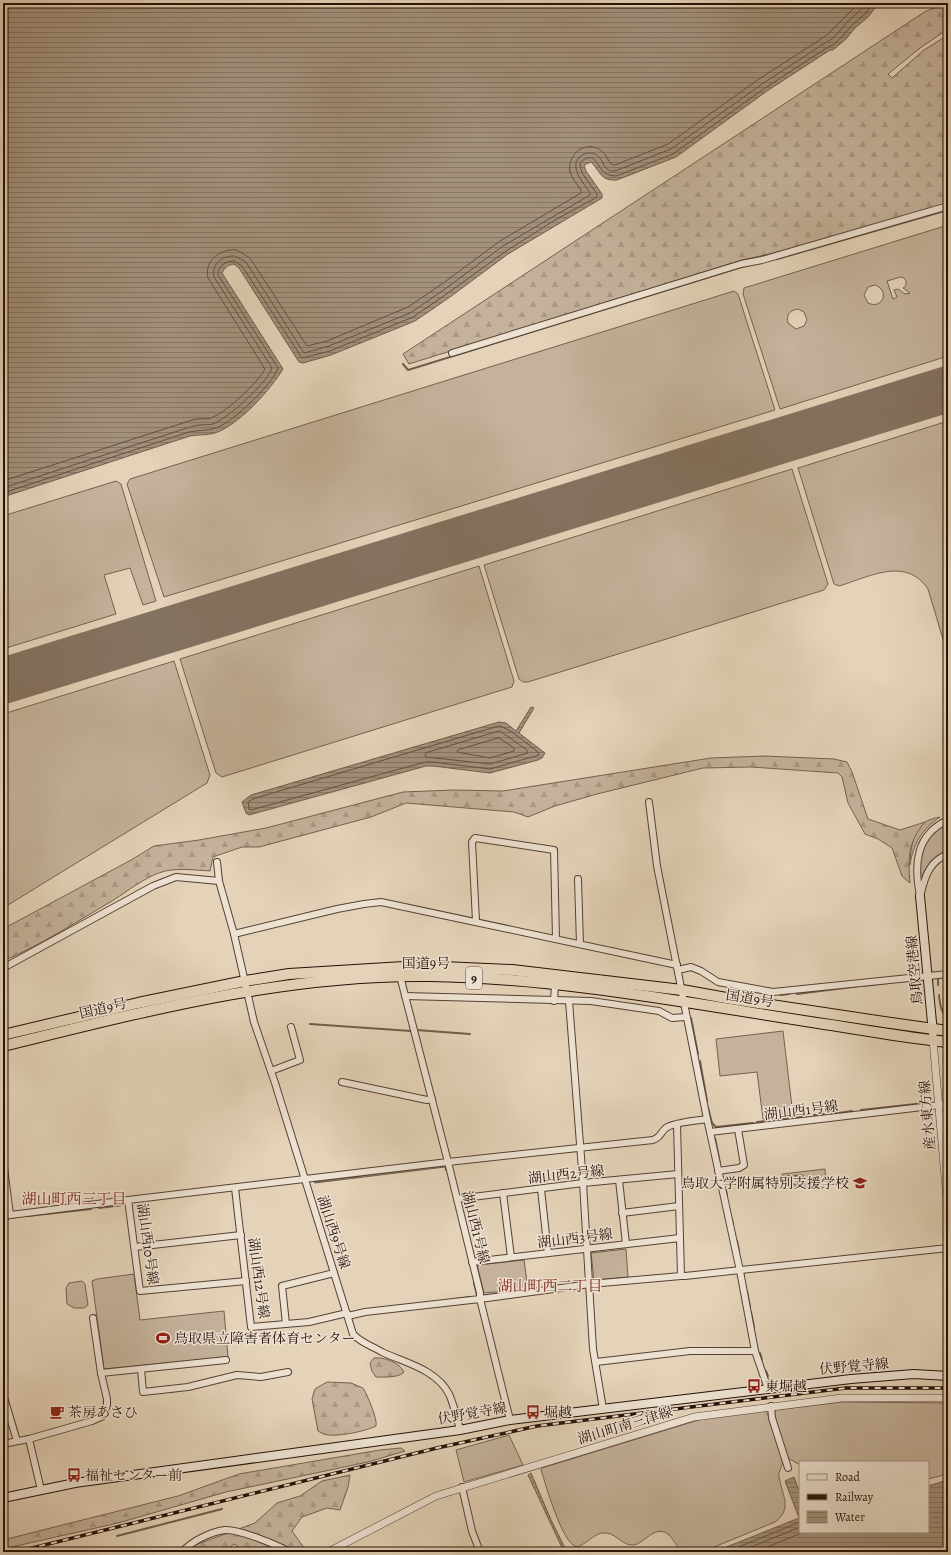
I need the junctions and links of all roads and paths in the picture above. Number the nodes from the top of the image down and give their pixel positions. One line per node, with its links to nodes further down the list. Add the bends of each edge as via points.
1 (948, 206): 2 (street, via 741,264)
2 (452, 353)
3 (648, 802): 15 (street, via 657,866)
4 (948, 820): 9 (street, via 932,832 919,853 916,873)
5 (948, 854): 9 (street, via 939,858 930,867)
6 (217, 862): 8 (street, 湖山西9号線)
7 (578, 879): 13 (street)
8 (219, 881): 11 (street, 湖山西9号線); 14 (street, via 176,877 170,879)
9 (920, 896): 18 (main road, 鳥取空港線)
10 (476, 922): 11 (street, via 381,902 344,908); 12 (street); 12 (street, via 472,842 475,838 554,850)
11 (234, 934): 19 (street, 湖山西9号線)
12 (556, 939): 13 (street)
13 (580, 944): 15 (street)
14 (3, 968)
15 (678, 968): 18 (street, via 691,967 718,982 773,992); 21 (street)
16 (948, 974): 18 (street)
17 (400, 976): 20 (highway, 国道9号 / 9); 22 (highway, 国道9号 / 9, via 312,982); 23 (street, 湖山西1号線)
18 (928, 976): 29 (main road, 鳥取空港線)
19 (245, 980): 21 (highway, 国道9号 / 9, via 289,974 420,966 512,970); 22 (street, 湖山西9号線); 31 (highway, 国道9号 / 9)
20 (555, 984): 24 (street); 26 (highway, 国道9号 / 9)
21 (682, 990): 26 (street); 29 (highway, 国道9号 / 9)
22 (248, 992): 34 (highway, 国道9号 / 9); 35 (street, 湖山西9号線, via 254,1022)
23 (405, 996): 24 (street); 37 (street, 湖山西1号線)
24 (554, 1001): 25 (street)
25 (569, 1001): 27 (street, via 591,1001 659,1011 672,1018); 44 (street)
26 (683, 1002): 27 (street); 32 (highway, 国道9号 / 9)
27 (686, 1017): 40 (street)
28 (291, 1027): 35 (street, via 300,1060)
29 (932, 1029): 30 (highway, 国道9号 / 9); 32 (main road, 鳥取空港線)
30 (948, 1030)
31 (3, 1035)
32 (933, 1040): 33 (highway, 国道9号 / 9); 39 (street, 産水東方線)
33 (948, 1042)
34 (3, 1046)
35 (271, 1071): 49 (street, 湖山西9号線)
36 (342, 1082): 37 (street, via 398,1095)
37 (432, 1099): 46 (street, 湖山西1号線)
38 (948, 1104): 39 (street, 湖山西1号線)
39 (939, 1105): 42 (street, 湖山西1号線); 58 (street, 産水東方線)
40 (706, 1119): 41 (street); 43 (street)
41 (676, 1124): 44 (street, via 666,1128 653,1140); 48 (street)
42 (738, 1129): 43 (street, 湖山西1号線); 47 (street, via 744,1165)
43 (710, 1132): 47 (street)
44 (580, 1148): 46 (street); 51 (street)
45 (3, 1160): 60 (street)
46 (448, 1162): 49 (street, 湖山西10号線); 55 (street, 湖山西1号線)
47 (718, 1171): 70 (street)
48 (678, 1174): 50 (street, 湖山西2号線); 57 (street)
49 (304, 1179): 52 (street, 湖山西10号線); 71 (street, 湖山西9号線)
50 (619, 1180): 51 (street, 湖山西2号線); 59 (street)
51 (583, 1183): 53 (street, 湖山西2号線); 66 (street)
52 (235, 1188): 56 (street, 湖山西10号線); 61 (street, 湖山西12号線)
53 (541, 1188): 54 (street, 湖山西2号線); 67 (street)
54 (503, 1193): 55 (street, 湖山西2号線); 68 (street)
55 (457, 1199): 69 (street, 湖山西1号線)
56 (128, 1200): 60 (street); 64 (street, 湖山西10号線)
57 (679, 1206): 59 (street); 62 (street)
58 (948, 1209)
59 (622, 1213): 63 (street)
60 (6, 1215)
61 (241, 1235): 64 (street); 73 (street, 湖山西12号線)
62 (680, 1238): 63 (street, 湖山西3号線); 72 (street)
63 (626, 1244): 66 (street, 湖山西3号線)
64 (134, 1247): 73 (street, 湖山西10号線, via 140,1291)
65 (948, 1248): 70 (street)
66 (587, 1249): 67 (street, 湖山西3号線); 74 (street)
67 (548, 1253): 68 (street, 湖山西3号線)
68 (511, 1258): 69 (street, 湖山西3号線)
69 (472, 1262): 75 (street, 湖山西1号線)
70 (740, 1271): 72 (street); 79 (street)
71 (334, 1273): 76 (street, 湖山西9号線); 78 (street, via 282,1286)
72 (682, 1276): 74 (street)
73 (246, 1281): 78 (street, 湖山西12号線, via 252,1327)
74 (590, 1284): 75 (street); 81 (street)
75 (480, 1299): 76 (street, 湖山西12号線); 91 (street, 湖山西1号線)
76 (347, 1314): 78 (street, 湖山西12号線); 92 (street, 湖山西9号線, via 353,1334 358,1340 420,1368 441,1383 449,1395)
77 (93, 1318): 84 (street)
78 (286, 1324)
79 (755, 1351): 81 (street, via 690,1351); 86 (street)
80 (226, 1360): 82 (street)
81 (596, 1362): 90 (street)
82 (141, 1368): 83 (street, via 143,1392 188,1387 237,1375 261,1377); 84 (street)
83 (288, 1372)
84 (101, 1373): 93 (street, via 107,1405 103,1416)
85 (948, 1376): 86 (main road, 伏野覚寺線, via 914,1374 851,1378)
86 (768, 1389): 90 (main road, 伏野覚寺線)
87 (3, 1394): 94 (street)
88 (948, 1398): 89 (street, 湖山町南三津線, via 842,1398)
89 (771, 1406): 96 (street, via 772,1418); 97 (street, 湖山町南三津線, via 694,1417)
90 (603, 1408): 91 (main road, 伏野覚寺線)
91 (510, 1420): 92 (main road, 伏野覚寺線)
92 (460, 1430): 98 (main road, 伏野覚寺線, via 75,1483)
93 (28, 1439): 94 (street); 98 (street)
94 (17, 1441): 95 (street)
95 (3, 1444)
96 (788, 1468)
97 (462, 1487): 102 (street, 湖山町南三津線, via 436,1496); 103 (street, via 472,1531)
98 (41, 1490): 99 (main road, 伏野覚寺線)
99 (3, 1498)
100 (182, 1552): 101 (street, via 196,1540 224,1530 266,1540)
101 (290, 1552)
102 (328, 1552)
103 (480, 1552)

